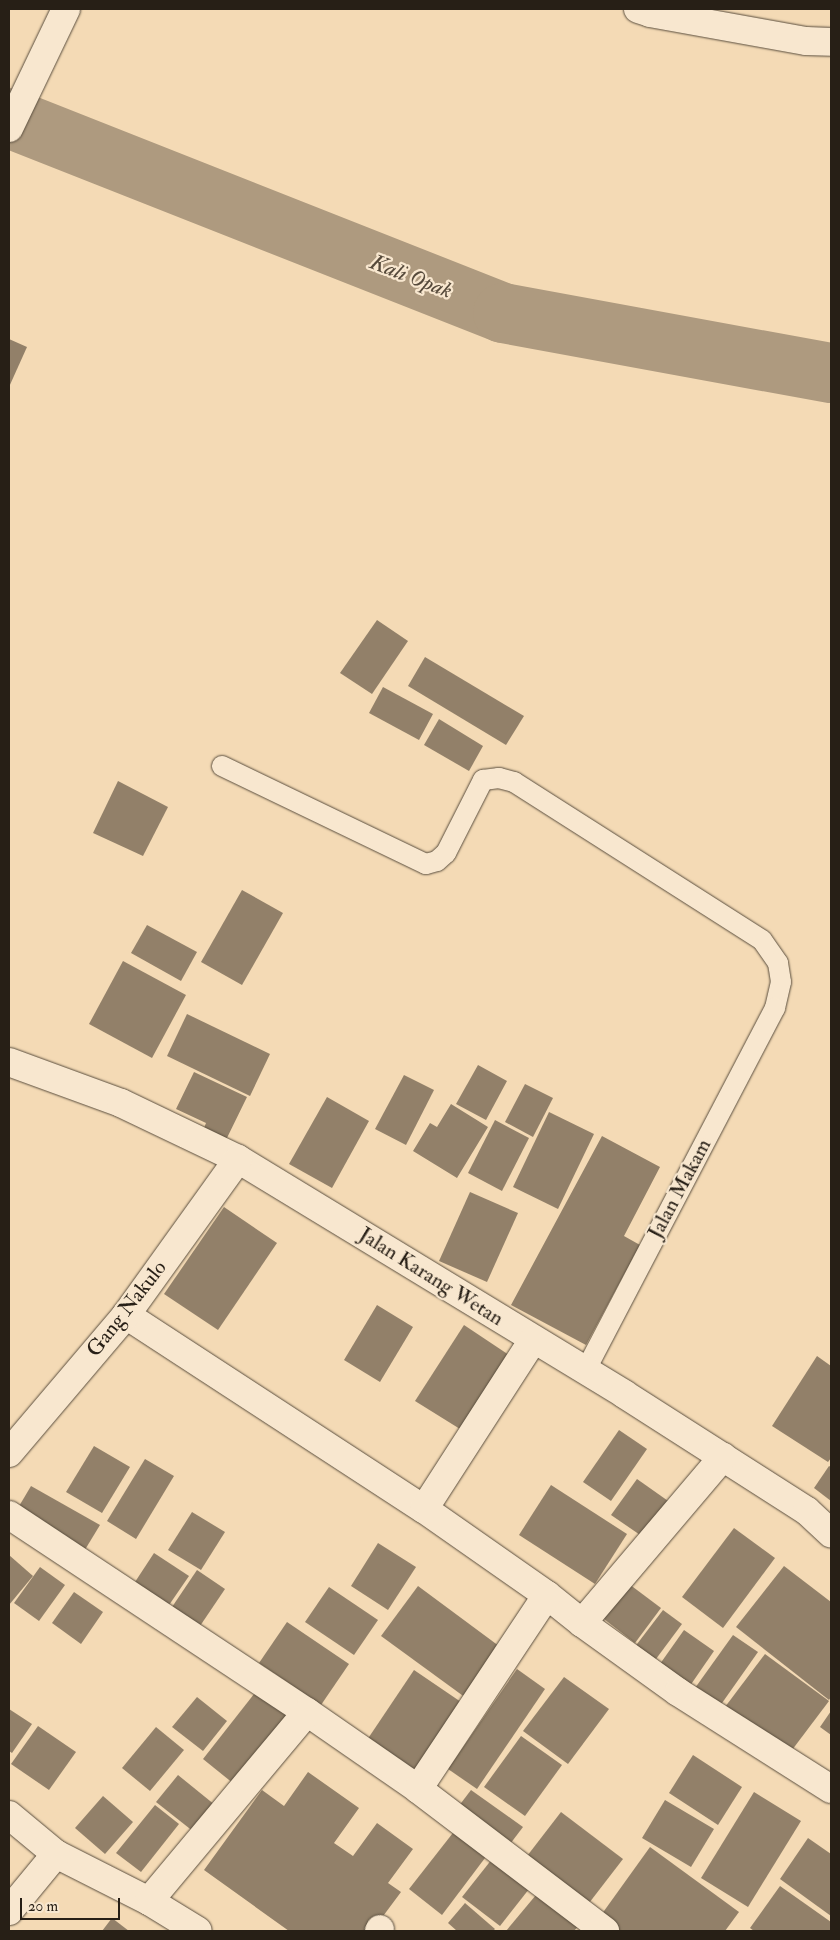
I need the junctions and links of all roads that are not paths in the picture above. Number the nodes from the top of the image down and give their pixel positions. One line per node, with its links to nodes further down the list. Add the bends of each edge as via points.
1 (66, 9): 4 (street)
2 (638, 9): 3 (street, via 806,41)
3 (831, 42)
4 (9, 128)
5 (222, 766): 10 (lane, Jalan Makam, via 426,864 437,861 446,852 483,780 499,778 514,782 762,940 778,963 780,982 774,1008)
6 (9, 1062): 7 (street, Jalan Karang Wetan, via 121,1103)
7 (238, 1159): 8 (street, Gang Nakulo); 9 (street, Jalan Karang Wetan)
8 (126, 1315): 11 (street, Gang Nakulo); 13 (street)
9 (533, 1340): 10 (street, Jalan Karang Wetan); 13 (street)
10 (586, 1370): 12 (street, Jalan Karang Wetan)
11 (9, 1453)
12 (723, 1457): 15 (street, Jalan Karang Wetan, via 807,1511); 17 (street)
13 (424, 1509): 16 (street)
14 (9, 1515): 18 (street)
15 (831, 1533)
16 (548, 1595): 17 (street); 19 (street)
17 (582, 1623): 20 (street, via 678,1692)
18 (307, 1712): 19 (street); 23 (street)
19 (418, 1789): 26 (street)
20 (831, 1789)
21 (9, 1815): 22 (street)
22 (56, 1854): 23 (street); 24 (street)
23 (149, 1901): 25 (street)
24 (9, 1911)
25 (198, 1931)
26 (605, 1931)

